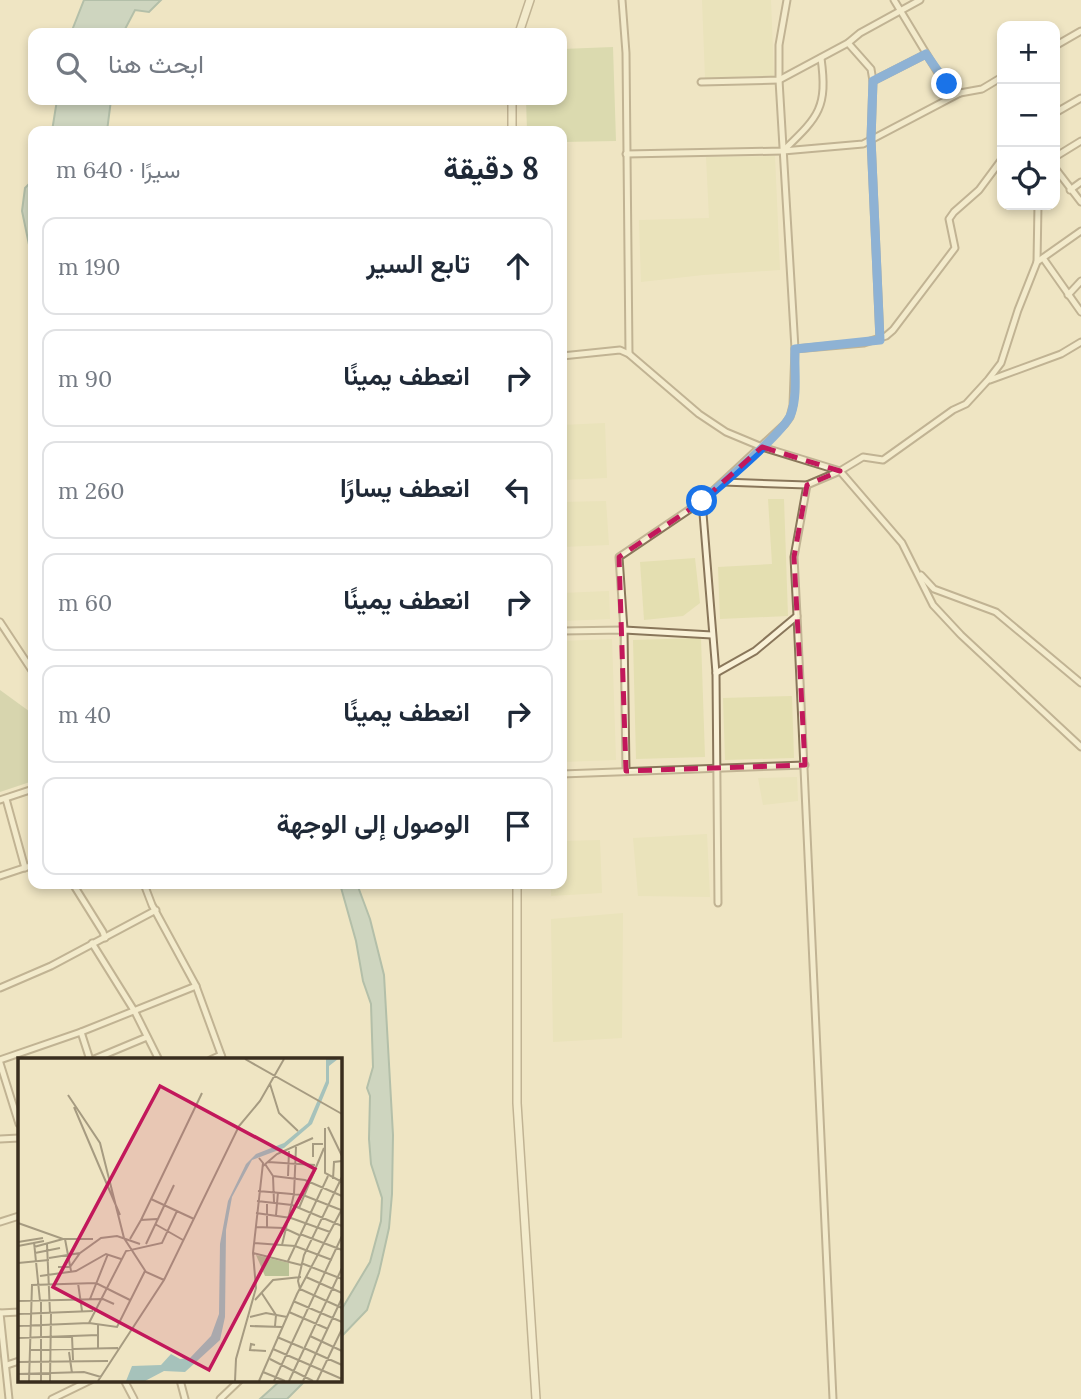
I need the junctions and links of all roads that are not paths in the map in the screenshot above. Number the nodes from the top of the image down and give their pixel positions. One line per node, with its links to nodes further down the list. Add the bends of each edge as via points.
1 (530, 0): 7 (street)
2 (622, 0): 25 (street)
3 (787, 0): 13 (street)
4 (894, 0): 6 (street)
5 (920, 0): 6 (street)
6 (902, 9): 9 (street); 11 (street)
7 (521, 28)
8 (1081, 31): 10 (street)
9 (848, 43): 12 (street); 15 (street, via 871,69)
10 (1060, 43)
11 (926, 54): 15 (street); 17 (street, via 941,78)
12 (821, 58): 13 (street); 24 (street, via 822,103 811,124)
13 (779, 80): 16 (street); 24 (street)
14 (997, 80): 17 (street, via 982,89)
15 (873, 81): 22 (street)
16 (701, 82)
17 (960, 93): 22 (street)
18 (1081, 98): 20 (street)
19 (512, 105): 21 (street)
20 (1060, 110)
21 (513, 126)
22 (871, 139): 24 (street, via 863,144); 38 (street)
23 (1081, 141): 26 (street)
24 (783, 151): 25 (street); 40 (street)
25 (626, 154): 41 (street)
26 (1060, 154)
27 (997, 166): 38 (street, via 949,219 955,248 947,261 893,331)
28 (1060, 175): 30 (street)
29 (1081, 182): 30 (street)
30 (1070, 190): 31 (street)
31 (1081, 202)
32 (1038, 210): 34 (street)
33 (1081, 231): 34 (street)
34 (1040, 260): 36 (street); 43 (street, via 1001,363)
35 (1081, 281): 36 (street)
36 (1068, 295): 37 (street)
37 (1081, 312)
38 (880, 340): 40 (street)
39 (1081, 342): 43 (street, via 1061,354)
40 (795, 349): 44 (street, via 790,417)
41 (629, 354): 42 (street, via 620,350); 44 (street, via 699,414)
42 (567, 355)
43 (988, 380): 45 (street, via 966,404 883,460 863,457)
44 (762, 447): 45 (street); 46 (street)
45 (840, 471): 47 (street); 49 (street, via 902,543)
46 (723, 482): 47 (street); 48 (street)
47 (807, 485): 50 (street, via 794,557)
48 (702, 501): 52 (street, via 619,557); 54 (street)
49 (914, 568): 57 (street, via 934,589 996,612); 58 (street, via 933,605 951,625)
50 (797, 616): 56 (street, via 755,651); 59 (street)
51 (0, 622): 55 (street)
52 (624, 630): 53 (street); 54 (street); 61 (street)
53 (567, 631)
54 (712, 635): 56 (street)
55 (28, 664)
56 (716, 673): 60 (street)
57 (1081, 683)
58 (1081, 747)
59 (805, 765): 60 (street); 104 (street)
60 (718, 768): 61 (street); 71 (street)
61 (626, 771): 62 (street)
62 (567, 774)
63 (28, 791): 64 (street)
64 (3, 799): 66 (street)
65 (28, 866): 66 (street)
66 (24, 868): 67 (street)
67 (0, 876)
68 (76, 889): 73 (street)
69 (146, 889): 72 (street)
70 (517, 889): 103 (street, via 517,1103)
71 (718, 903)
72 (156, 910): 73 (street); 75 (street)
73 (105, 938): 74 (street)
74 (92, 943): 76 (street); 77 (street)
75 (197, 986): 77 (street); 80 (street)
76 (0, 988)
77 (135, 1012): 78 (street); 79 (street)
78 (80, 1032): 81 (street); 84 (street)
79 (148, 1037): 82 (street); 83 (street)
80 (222, 1057)
81 (91, 1058)
82 (94, 1058)
83 (158, 1058)
84 (0, 1062): 85 (street)
85 (18, 1121)
86 (18, 1138): 87 (street)
87 (0, 1139)
88 (18, 1216): 89 (street)
89 (0, 1222)
90 (18, 1312): 91 (street)
91 (0, 1313): 93 (street)
92 (18, 1361): 93 (street)
93 (7, 1365): 98 (street)
94 (87, 1382): 99 (street)
95 (125, 1382): 100 (street)
96 (181, 1382): 101 (street)
97 (238, 1382): 102 (street)
98 (9, 1399)
99 (52, 1399)
100 (134, 1399)
101 (185, 1399)
102 (220, 1399)
103 (536, 1399)
104 (833, 1399)

